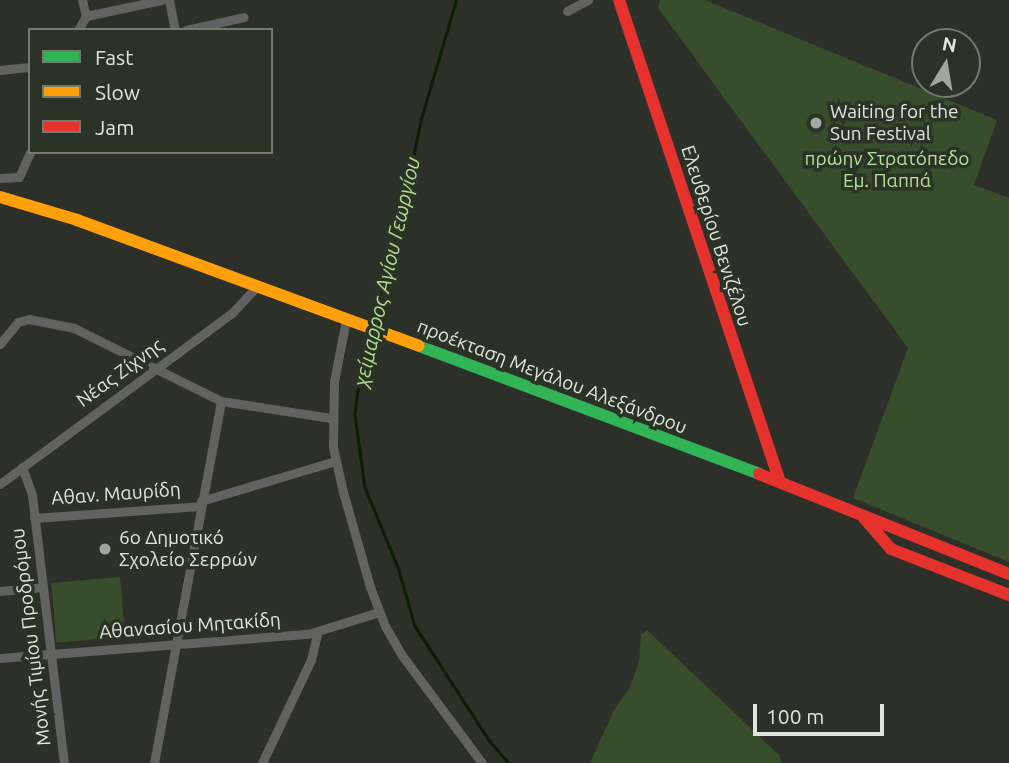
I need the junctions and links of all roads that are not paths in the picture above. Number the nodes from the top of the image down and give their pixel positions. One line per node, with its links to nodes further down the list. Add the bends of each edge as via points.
1 (82, 0): 7 (street)
2 (161, 0): 7 (street)
3 (169, 0): 10 (street)
4 (588, 0): 6 (street)
5 (619, 0): 25 (main road, Ελευθερίου Βενιζέλου)
6 (567, 11)
7 (86, 16): 9 (street)
8 (244, 17): 11 (street)
9 (79, 28)
10 (175, 28)
11 (195, 28)
12 (28, 67): 13 (street)
13 (0, 70)
14 (29, 154): 15 (street, via 19,177)
15 (0, 178)
16 (0, 197): 17 (main road, προέκταση Μεγάλου Αλεξάνδρου)
17 (257, 286): 18 (main road, προέκταση Μεγάλου Αλεξάνδρου); 20 (street, Νέας Ζίχνης, via 231,314)
18 (351, 322): 22 (street, via 335,367); 25 (main road, προέκταση Μεγάλου Αλεξάνδρου)
19 (0, 344): 20 (street, via 29,318 86,331)
20 (157, 368): 21 (street); 24 (street, Νέας Ζίχνης)
21 (221, 401): 22 (street); 27 (street)
22 (331, 418): 23 (street)
23 (335, 461): 27 (street, Αθαν. Μαυρίδη); 34 (street)
24 (22, 467): 26 (street, Νέας Ζίχνης); 29 (street, Μονής Τιμίου Προδρόμου)
25 (779, 482): 28 (main road, προέκταση Μεγάλου Αλεξάνδρου)
26 (0, 484)
27 (201, 503): 29 (street, Αθαν. Μαυρίδη); 36 (street)
28 (862, 515): 30 (main road, προέκταση Μεγάλου Αλεξάνδρου); 33 (main road, via 891,548)
29 (34, 518): 31 (street, Μονής Τιμίου Προδρόμου)
30 (1009, 574)
31 (43, 587): 32 (street); 37 (street, Μονής Τιμίου Προδρόμου)
32 (0, 591)
33 (1009, 595)
34 (379, 612): 35 (street, Αθανασίου Μητακίδη); 42 (street, via 423,687)
35 (317, 633): 36 (street, Αθανασίου Μητακίδη); 41 (street, via 311,660)
36 (174, 645): 37 (street, Αθανασίου Μητακίδη); 40 (street)
37 (50, 654): 38 (street, Αθανασίου Μητακίδη); 39 (street, Μονής Τιμίου Προδρόμου)
38 (0, 657)
39 (64, 763)
40 (154, 763)
41 (262, 763)
42 (482, 763)

